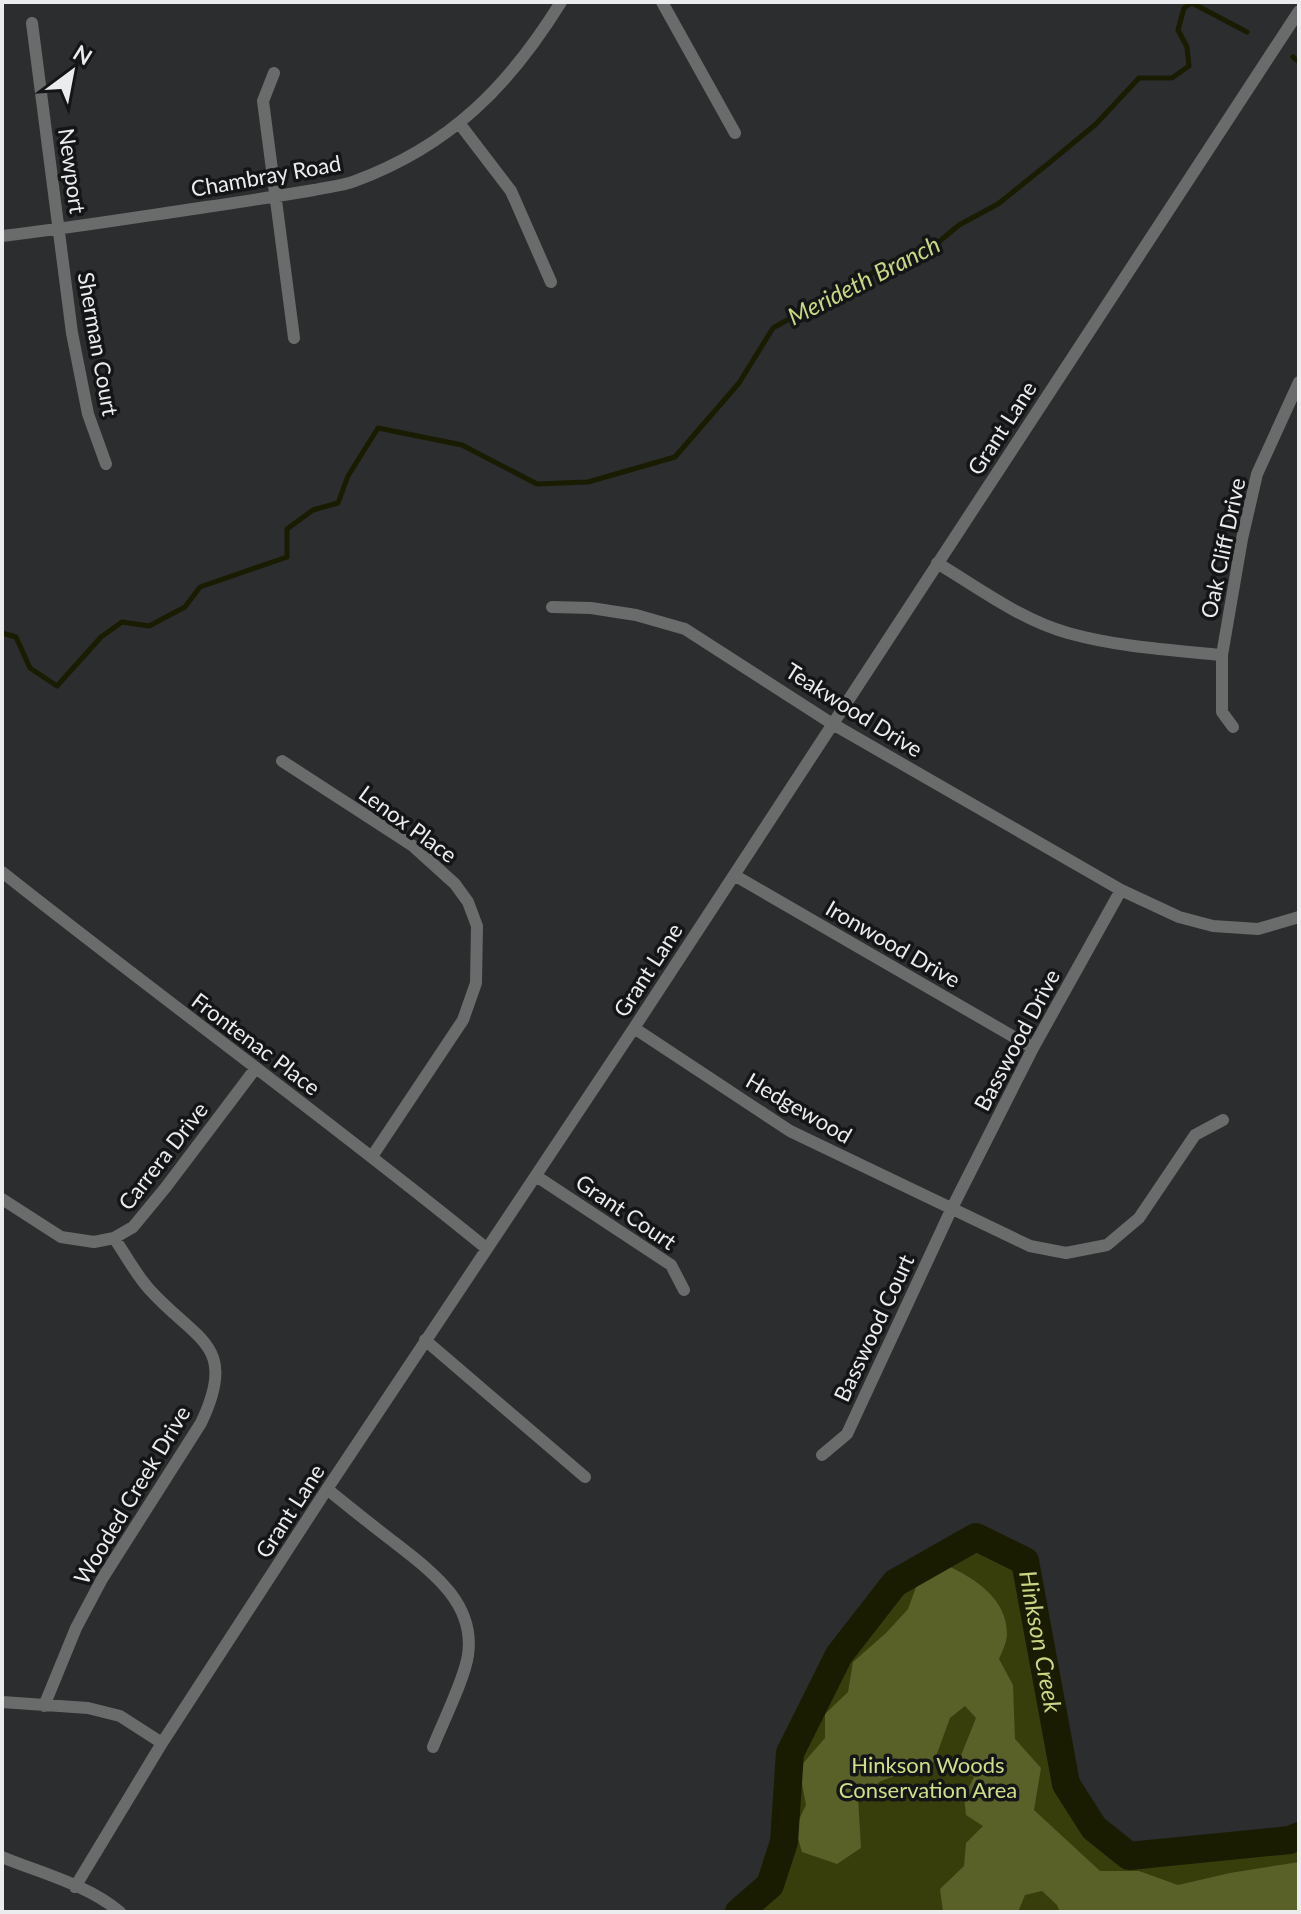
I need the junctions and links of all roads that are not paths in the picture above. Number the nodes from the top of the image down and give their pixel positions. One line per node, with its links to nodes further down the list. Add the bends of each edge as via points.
1 (561, 2): 6 (street, Chambray Road, via 502,85)
2 (662, 2): 7 (street)
3 (1299, 11): 15 (street, Grant Lane)
4 (32, 23): 9 (street, Newport)
5 (274, 73): 8 (street, via 263,101)
6 (459, 123): 8 (street, Chambray Road, via 404,160 353,182); 11 (street, via 511,191)
7 (735, 133)
8 (274, 197): 9 (street, Chambray Road); 12 (street)
9 (59, 229): 10 (street, Chambray Road); 14 (street, Sherman Court, via 88,414)
10 (2, 236)
11 (551, 282)
12 (294, 338)
13 (1299, 382): 17 (street, Oak Cliff Drive, via 1257,474)
14 (106, 464)
15 (937, 563): 17 (street, via 1009,608 1067,633 1144,648); 18 (street, Grant Lane)
16 (552, 607): 18 (street, Teakwood Drive, via 636,615 685,629)
17 (1222, 655): 19 (street, Oak Cliff Drive, via 1222,712)
18 (831, 723): 22 (street, Grant Lane); 23 (street, Teakwood Drive)
19 (1233, 727)
20 (282, 761): 29 (street, Lenox Place, via 413,846 455,884 477,926 476,983 463,1020)
21 (2, 872): 27 (street, Frontenac Place)
22 (734, 875): 25 (street, Grant Lane); 26 (street, Ironwood Drive)
23 (1121, 890): 24 (street, Teakwood Drive, via 1179,917 1213,926 1258,929); 26 (street, Basswood Drive)
24 (1299, 917)
25 (634, 1028): 30 (street, Grant Lane); 32 (street, Hedgewood, via 790,1131)
26 (1033, 1048): 32 (street, Basswood Drive)
27 (255, 1069): 29 (street, Frontenac Place); 33 (street, Carrera Drive, via 133,1227)
28 (1223, 1120): 32 (street, Hedgewood, via 1195,1135 1139,1218 1107,1245 1066,1253 1030,1246)
29 (373, 1155): 34 (street, Frontenac Place)
30 (536, 1176): 34 (street, Grant Lane); 35 (street, Grant Court, via 671,1265)
31 (2, 1199): 33 (street, Carrera Drive, via 61,1237 94,1242)
32 (951, 1210): 37 (street, Basswood Court, via 847,1434)
33 (114, 1238): 41 (street, Wooded Creek Drive, via 148,1289 206,1343 218,1370 201,1423 102,1579)
34 (486, 1248): 36 (street, Grant Lane)
35 (684, 1290)
36 (425, 1340): 38 (street); 39 (street, Grant Lane)
37 (822, 1455)
38 (585, 1477)
39 (327, 1489): 42 (street, Grant Lane); 43 (street, via 445,1585 465,1619 468,1658)
40 (2, 1702): 41 (street)
41 (44, 1706): 42 (street, via 120,1716)
42 (162, 1743): 45 (street, Grant Lane)
43 (433, 1747)
44 (2, 1857): 45 (street)
45 (75, 1887): 46 (street)
46 (120, 1912)

